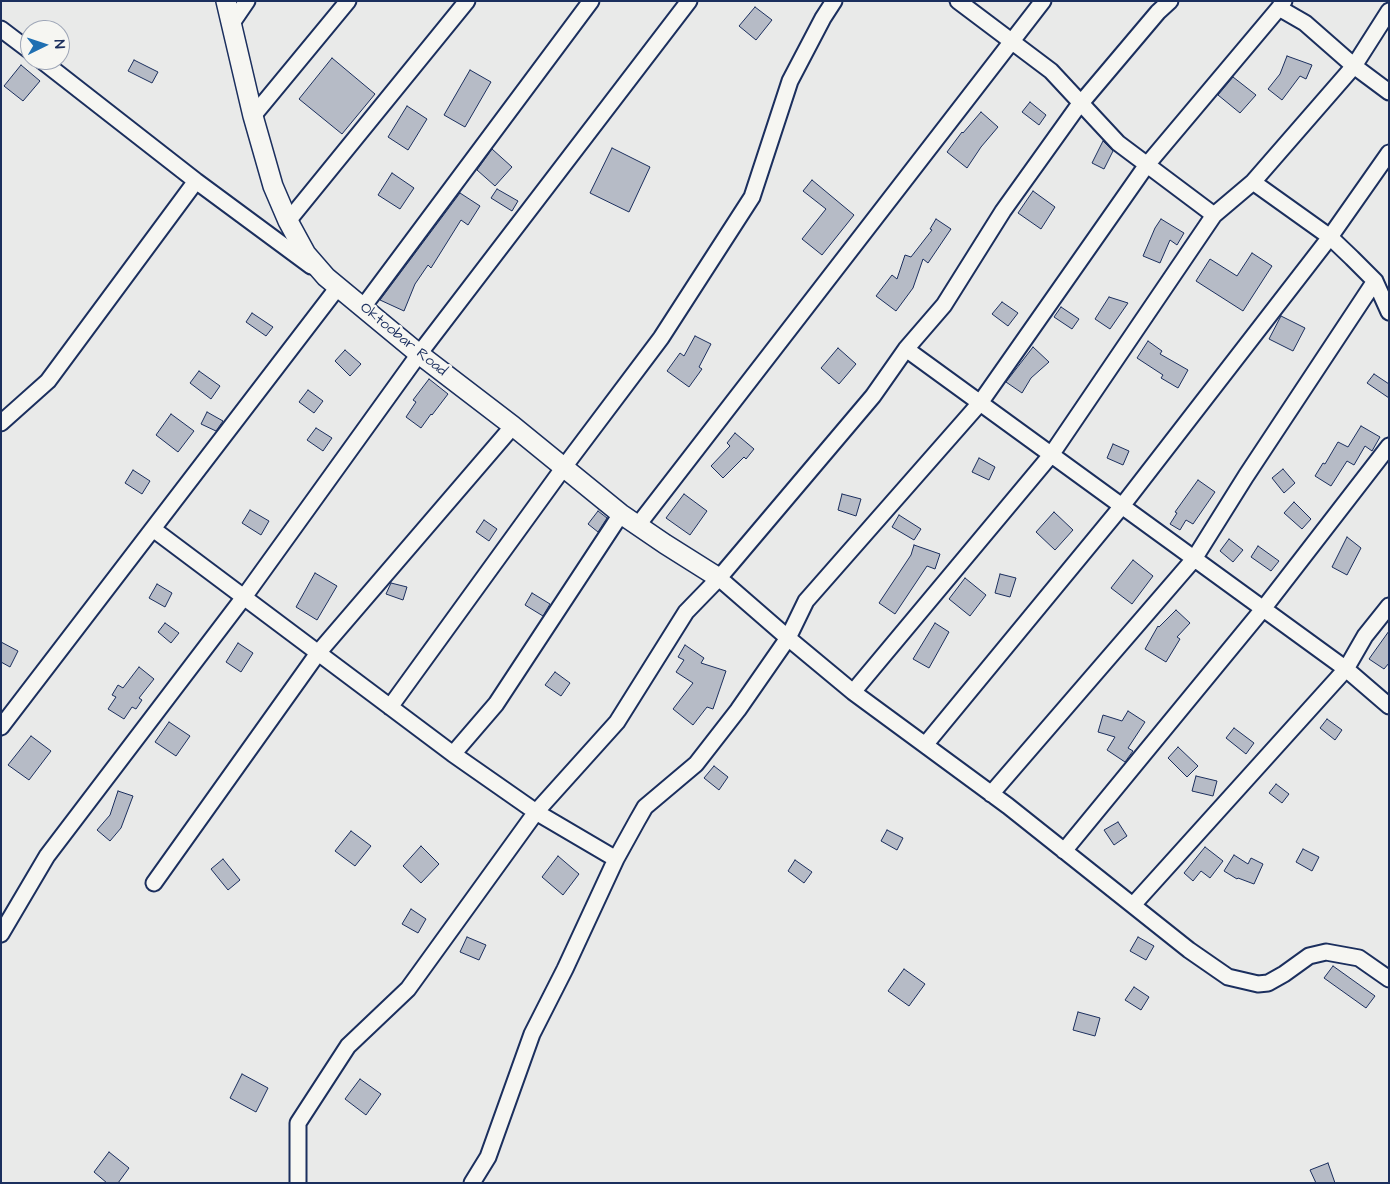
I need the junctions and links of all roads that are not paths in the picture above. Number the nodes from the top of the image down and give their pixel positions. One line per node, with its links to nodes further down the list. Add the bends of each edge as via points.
1 (226, 1): 13 (street, Oktoobar Road)
2 (247, 1): 13 (street)
3 (348, 1): 21 (street)
4 (467, 1): 27 (street)
5 (592, 1): 31 (street)
6 (689, 1): 34 (street)
7 (834, 1): 40 (street, via 790,81 752,198 661,338)
8 (958, 1): 15 (street)
9 (1043, 1): 15 (street)
10 (1170, 1): 20 (street)
11 (1282, 5): 17 (street); 23 (street)
12 (1389, 11): 17 (street)
13 (232, 23): 21 (street, Oktoobar Road)
14 (1, 29): 16 (street)
15 (1011, 41): 20 (street, via 1051,71); 43 (street)
16 (20, 43)
17 (1354, 66): 19 (street); 25 (street)
18 (54, 70): 24 (street)
19 (1389, 92)
20 (1081, 103): 23 (street); 33 (street, via 1003,211 944,305)
21 (253, 116): 27 (street, Oktoobar Road, via 273,186)
22 (1389, 153): 28 (street)
23 (1146, 166): 26 (street); 35 (street)
24 (196, 181): 30 (street); 36 (street, via 48,381)
25 (1253, 182): 26 (street); 28 (street)
26 (1214, 215): 39 (street)
27 (288, 221): 30 (street, Oktoobar Road, via 306,254)
28 (1330, 237): 29 (street); 41 (street)
29 (1375, 281): 32 (street); 45 (street)
30 (332, 282): 31 (street, Oktoobar Road); 44 (street)
31 (363, 308): 34 (street, Oktoobar Road)
32 (1389, 312)
33 (906, 349): 35 (street); 46 (street, via 873,396)
34 (418, 354): 37 (street, Oktoobar Road); 47 (street)
35 (980, 403): 39 (street); 50 (street, via 806,601)
36 (1, 423)
37 (512, 426): 40 (street, Oktoobar Road); 51 (street)
38 (1389, 446): 49 (street)
39 (1051, 455): 41 (street); 53 (street)
40 (564, 467): 42 (street, Oktoobar Road); 55 (street)
41 (1122, 506): 45 (street); 57 (street)
42 (621, 514): 43 (street, Oktoobar Road); 58 (street, via 496,704)
43 (638, 525): 46 (street, Oktoobar Road)
44 (153, 529): 47 (street); 56 (street)
45 (1194, 559): 49 (street); 59 (street)
46 (719, 578): 50 (street); 60 (street, via 686,612 617,722)
47 (244, 597): 51 (street); 65 (street, via 47,856)
48 (1389, 606): 52 (street, via 1365,636)
49 (1263, 609): 52 (street); 61 (street)
50 (788, 638): 53 (street); 62 (street, via 696,764 645,807)
51 (318, 653): 55 (street); 63 (street)
52 (1346, 669): 54 (street); 64 (street)
53 (853, 692): 57 (street)
54 (1389, 706)
55 (390, 707): 58 (street)
56 (1, 727)
57 (925, 746): 59 (street)
58 (453, 754): 60 (street)
59 (991, 794): 61 (street)
60 (536, 812): 62 (street); 67 (street, via 408,989 348,1046 298,1123)
61 (1064, 851): 64 (street)
62 (616, 859): 68 (street, via 532,1034 488,1157)
63 (154, 883)
64 (1133, 905): 66 (street, via 1228,977 1268,983 1309,956 1326,952 1359,958)
65 (1, 934)
66 (1389, 979)
67 (298, 1183)
68 (472, 1183)

